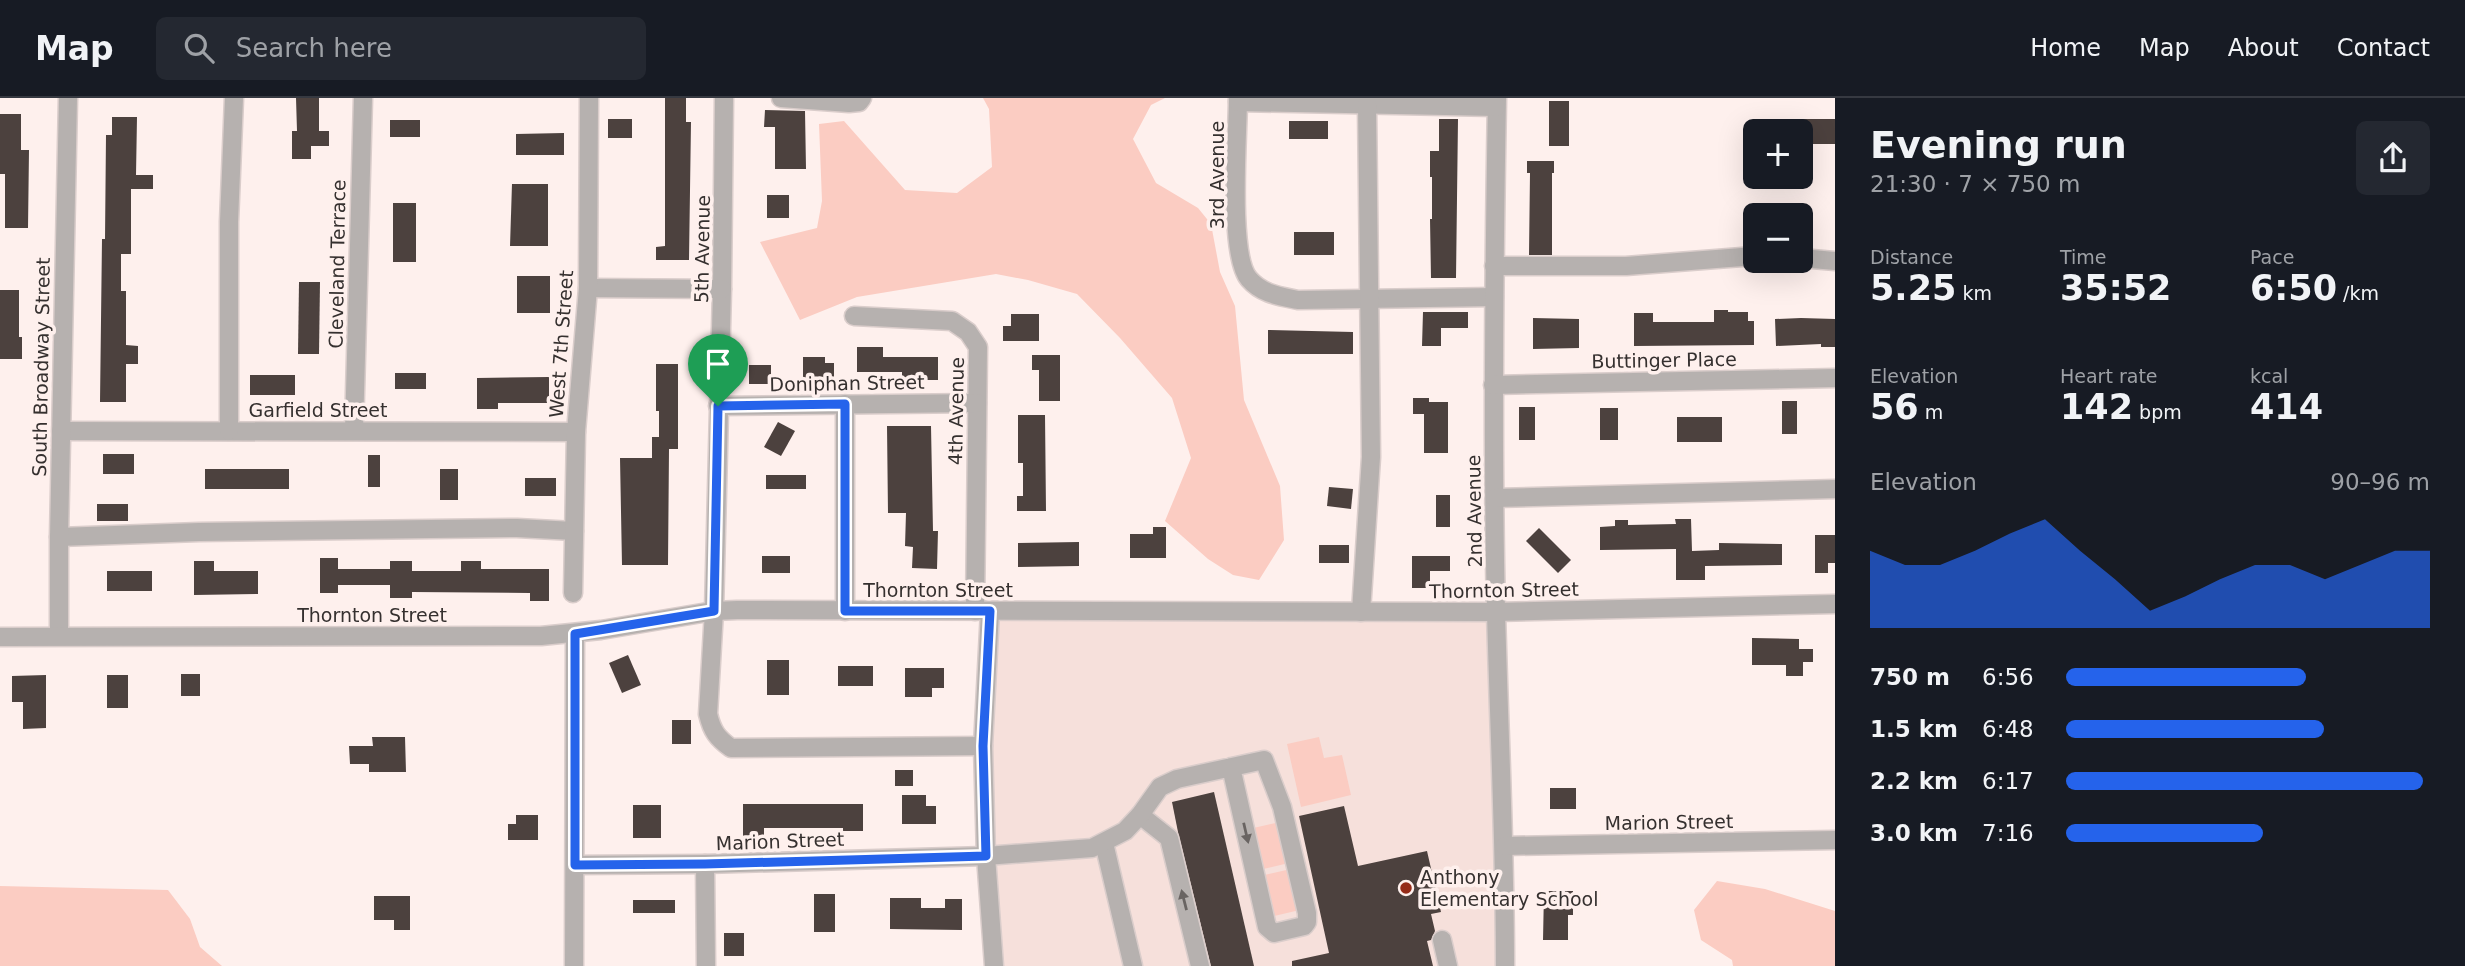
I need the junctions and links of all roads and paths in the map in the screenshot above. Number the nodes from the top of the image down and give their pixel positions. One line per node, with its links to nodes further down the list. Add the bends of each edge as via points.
1 (68, 98): 26 (street, South Broadway Street)
2 (234, 98): 27 (street)
3 (363, 98): 25 (street, Cleveland Terrace)
4 (589, 98): 15 (street, West 7th Street)
5 (724, 98): 16 (street, 5th Avenue)
6 (781, 98): 7 (street, via 849,103)
7 (862, 98)
8 (1238, 100): 10 (street); 18 (street, 3rd Avenue, via 1236,225 1248,278 1266,293 1298,300)
9 (1496, 102): 10 (street); 14 (street, 2nd Avenue)
10 (1367, 104): 18 (street)
11 (1743, 257): 14 (street, via 1626,265)
12 (1813, 259): 13 (street)
13 (1835, 261)
14 (1494, 266): 17 (street, 2nd Avenue)
15 (588, 288): 16 (street); 28 (street, West 7th Street)
16 (722, 289): 24 (street, 5th Avenue)
17 (1494, 297): 18 (street); 21 (street, 2nd Avenue)
18 (1370, 299): 38 (street, via 1371,457)
19 (854, 316): 22 (street, 4th Avenue, via 953,321 978,346)
20 (1835, 378): 21 (street, Buttinger Place)
21 (1493, 385): 30 (street, 2nd Avenue)
22 (977, 403): 23 (street, Doniphan Street); 37 (street, 4th Avenue)
23 (845, 404): 24 (street, Doniphan Street); 36 (street)
24 (718, 406): 35 (street, 5th Avenue)
25 (354, 430): 27 (street, Garfield Street); 28 (street, Garfield Street)
26 (61, 431): 27 (street, Garfield Street); 32 (street, South Broadway Street)
27 (229, 431)
28 (576, 432): 31 (street, West 7th Street)
29 (1835, 489): 30 (street)
30 (1495, 498): 39 (street, 2nd Avenue)
31 (574, 531): 32 (street, via 505,528); 33 (street, West 7th Street)
32 (58, 537): 41 (street, South Broadway Street)
33 (573, 593)
34 (1835, 604): 39 (street, Thornton Street)
35 (714, 611): 36 (street, Thornton Street); 40 (street, Thornton Street); 43 (street, 5th Avenue, via 708,715 718,739 731,748)
36 (845, 611): 37 (street, Thornton Street)
37 (983, 611): 38 (street, Thornton Street); 43 (street, 4th Avenue)
38 (1360, 612): 39 (street, Thornton Street)
39 (1496, 612): 48 (street, 2nd Avenue)
40 (575, 634): 41 (street, Thornton Street); 51 (street)
41 (58, 636): 42 (street, Thornton Street)
42 (0, 637)
43 (983, 746): 49 (street, 4th Avenue)
44 (1231, 767): 44 (street, one-way to 44, via 1267,927 1274,933 1304,926 1307,912 1282,807 1264,760); 45 (street, via 1169,782)
45 (1140, 815): 47 (street); 57 (street, one-way to 45, via 1169,838)
46 (1835, 840): 48 (street, Marion Street)
47 (1104, 843): 49 (street, Marion Street, via 1092,848); 56 (street)
48 (1505, 846): 59 (street, 2nd Avenue)
49 (986, 856): 50 (street, Marion Street); 55 (street, 4th Avenue)
50 (705, 864): 51 (street, Marion Street); 54 (street)
51 (575, 865): 53 (street)
52 (1442, 940): 58 (street)
53 (574, 966)
54 (706, 966)
55 (994, 966)
56 (1133, 966)
57 (1200, 966)
58 (1448, 966)
59 (1505, 966)

